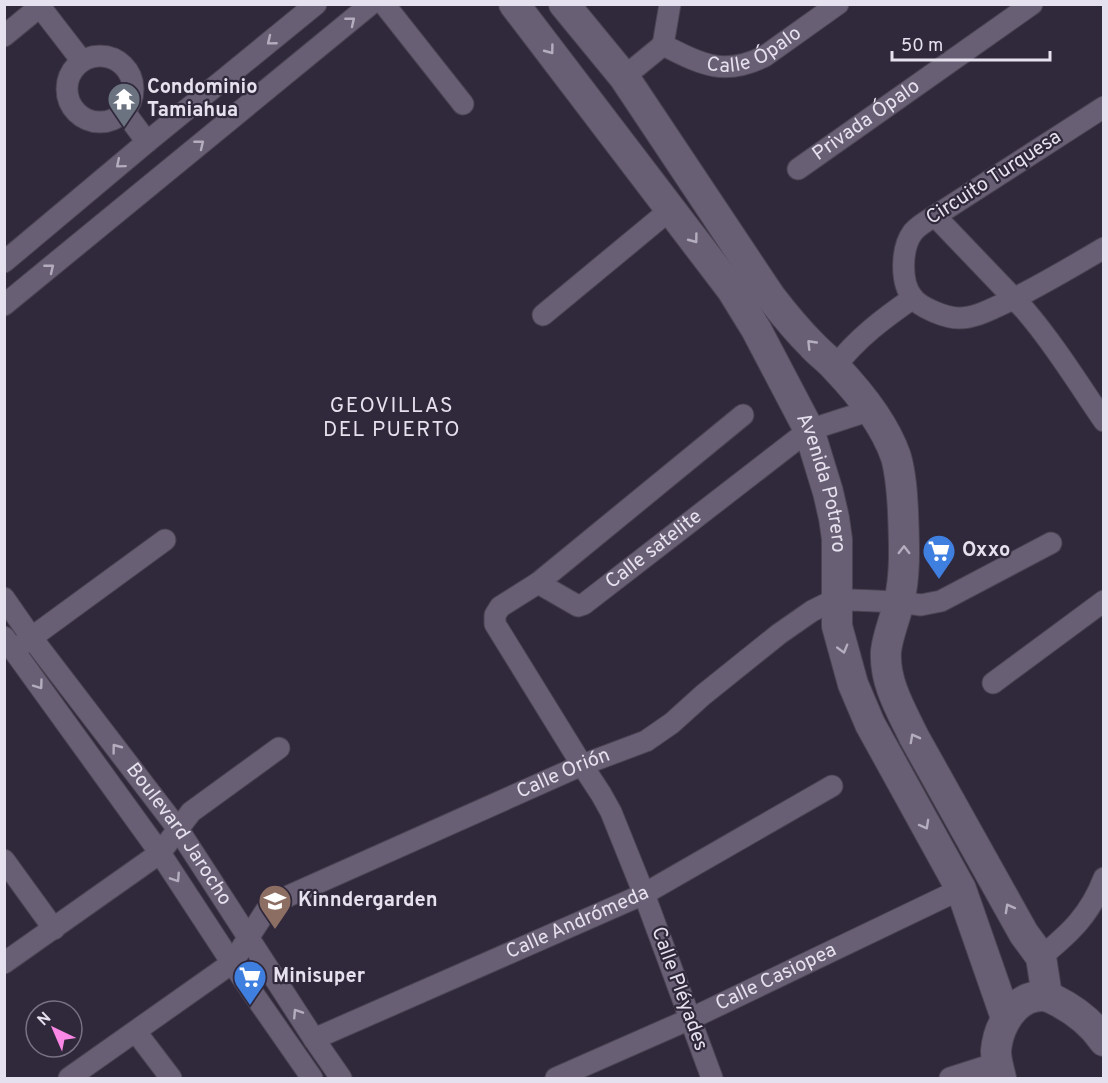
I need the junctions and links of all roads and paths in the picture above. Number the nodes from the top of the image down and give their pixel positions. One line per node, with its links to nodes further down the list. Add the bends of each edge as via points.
1 (316, 4): 17 (street, one-way to 17)
2 (371, 4): 25 (street, one-way to 2)
3 (384, 4): 14 (street)
4 (514, 4): 19 (street, Avenida Potrero, one-way to 19)
5 (564, 4): 13 (street)
6 (670, 4): 11 (street)
7 (838, 4): 11 (street, Calle Ópalo, via 752,63 715,66)
8 (1032, 4): 18 (street, Privada Ópalo)
9 (41, 5): 10 (street); 12 (street)
10 (4, 36)
11 (663, 45): 13 (street)
12 (82, 61): 16 (street, via 91,57 112,58 128,71 133,92); 16 (street, via 69,77 68,87 68,97 79,114 97,122)
13 (624, 77): 27 (street, one-way to 13, via 770,296)
14 (463, 104)
15 (1104, 107): 20 (street, Circuito Turquesa)
16 (124, 111): 17 (street)
17 (147, 141): 22 (street, one-way to 22)
18 (798, 169)
19 (671, 209): 26 (street); 31 (street, Avenida Potrero, one-way to 31, via 744,309)
20 (935, 216): 23 (street, Circuito Turquesa, via 913,231 905,249 906,285); 24 (street)
21 (1104, 248): 24 (street)
22 (4, 262)
23 (913, 298): 24 (street, via 928,309 958,318 982,314); 27 (street, via 858,340)
24 (1014, 298): 30 (street, via 1050,340)
25 (4, 305)
26 (543, 315)
27 (835, 367): 28 (street)
28 (871, 410): 31 (street); 38 (street, one-way to 28, via 905,554 900,473 887,437)
29 (743, 415): 34 (street)
30 (1104, 421)
31 (809, 430): 34 (street, Calle satelite, via 584,604 578,606); 36 (street, Avenida Potrero, via 834,518)
32 (165, 540): 39 (street)
33 (1051, 543): 38 (street, Calle Orión, via 941,601 921,605)
34 (538, 583): 43 (street, Calle Pléyades, via 501,607 495,624)
35 (4, 598): 39 (street, Boulevard Jarocho)
36 (838, 601): 38 (street, Calle Orión); 43 (street, Calle Orión, via 812,610 779,634 657,734); 49 (street, Avenida Potrero, one-way to 49, via 837,626 853,684 870,724)
37 (1104, 601): 41 (street)
38 (899, 602): 53 (street, one-way to 38, via 1024,934 898,704 886,651)
39 (31, 637): 40 (street); 45 (street, Boulevard Jarocho, one-way to 39)
40 (9, 644): 46 (street, Boulevard Jarocho, one-way to 46)
41 (993, 683)
42 (279, 748): 45 (street, via 191,812)
43 (582, 765): 50 (street, Calle Pléyades, via 611,812); 52 (street, Calle Orión, via 286,896 265,912)
44 (832, 786): 50 (street, Calle Andrómeda)
45 (178, 830): 46 (street); 52 (street, Boulevard Jarocho)
46 (160, 853): 51 (street); 55 (street, Boulevard Jarocho, one-way to 55)
47 (4, 860): 51 (street)
48 (1104, 878): 53 (street, via 1077,925)
49 (961, 889): 57 (street, Avenida Potrero); 58 (street, Calle Casiopea)
50 (644, 894): 58 (street, Calle Pléyades); 61 (street, Calle Andrómeda)
51 (54, 929): 54 (street)
52 (248, 938): 55 (street, Calle Orión); 61 (street, Boulevard Jarocho, one-way to 52)
53 (1041, 957): 56 (street)
54 (4, 963)
55 (232, 963): 60 (street); 65 (street, Boulevard Jarocho)
56 (1047, 996): 57 (street, via 1020,1003); 59 (street)
57 (1006, 1018): 62 (street, via 997,1042)
58 (690, 1019): 67 (street, Calle Casiopea); 68 (street, Calle Pléyades)
59 (1099, 1026)
60 (136, 1032): 63 (street); 64 (street)
61 (314, 1039): 66 (street, Boulevard Jarocho)
62 (999, 1071): 69 (street)
63 (69, 1078)
64 (171, 1078)
65 (312, 1078)
66 (342, 1078)
67 (556, 1078)
68 (712, 1078)
69 (950, 1078)

